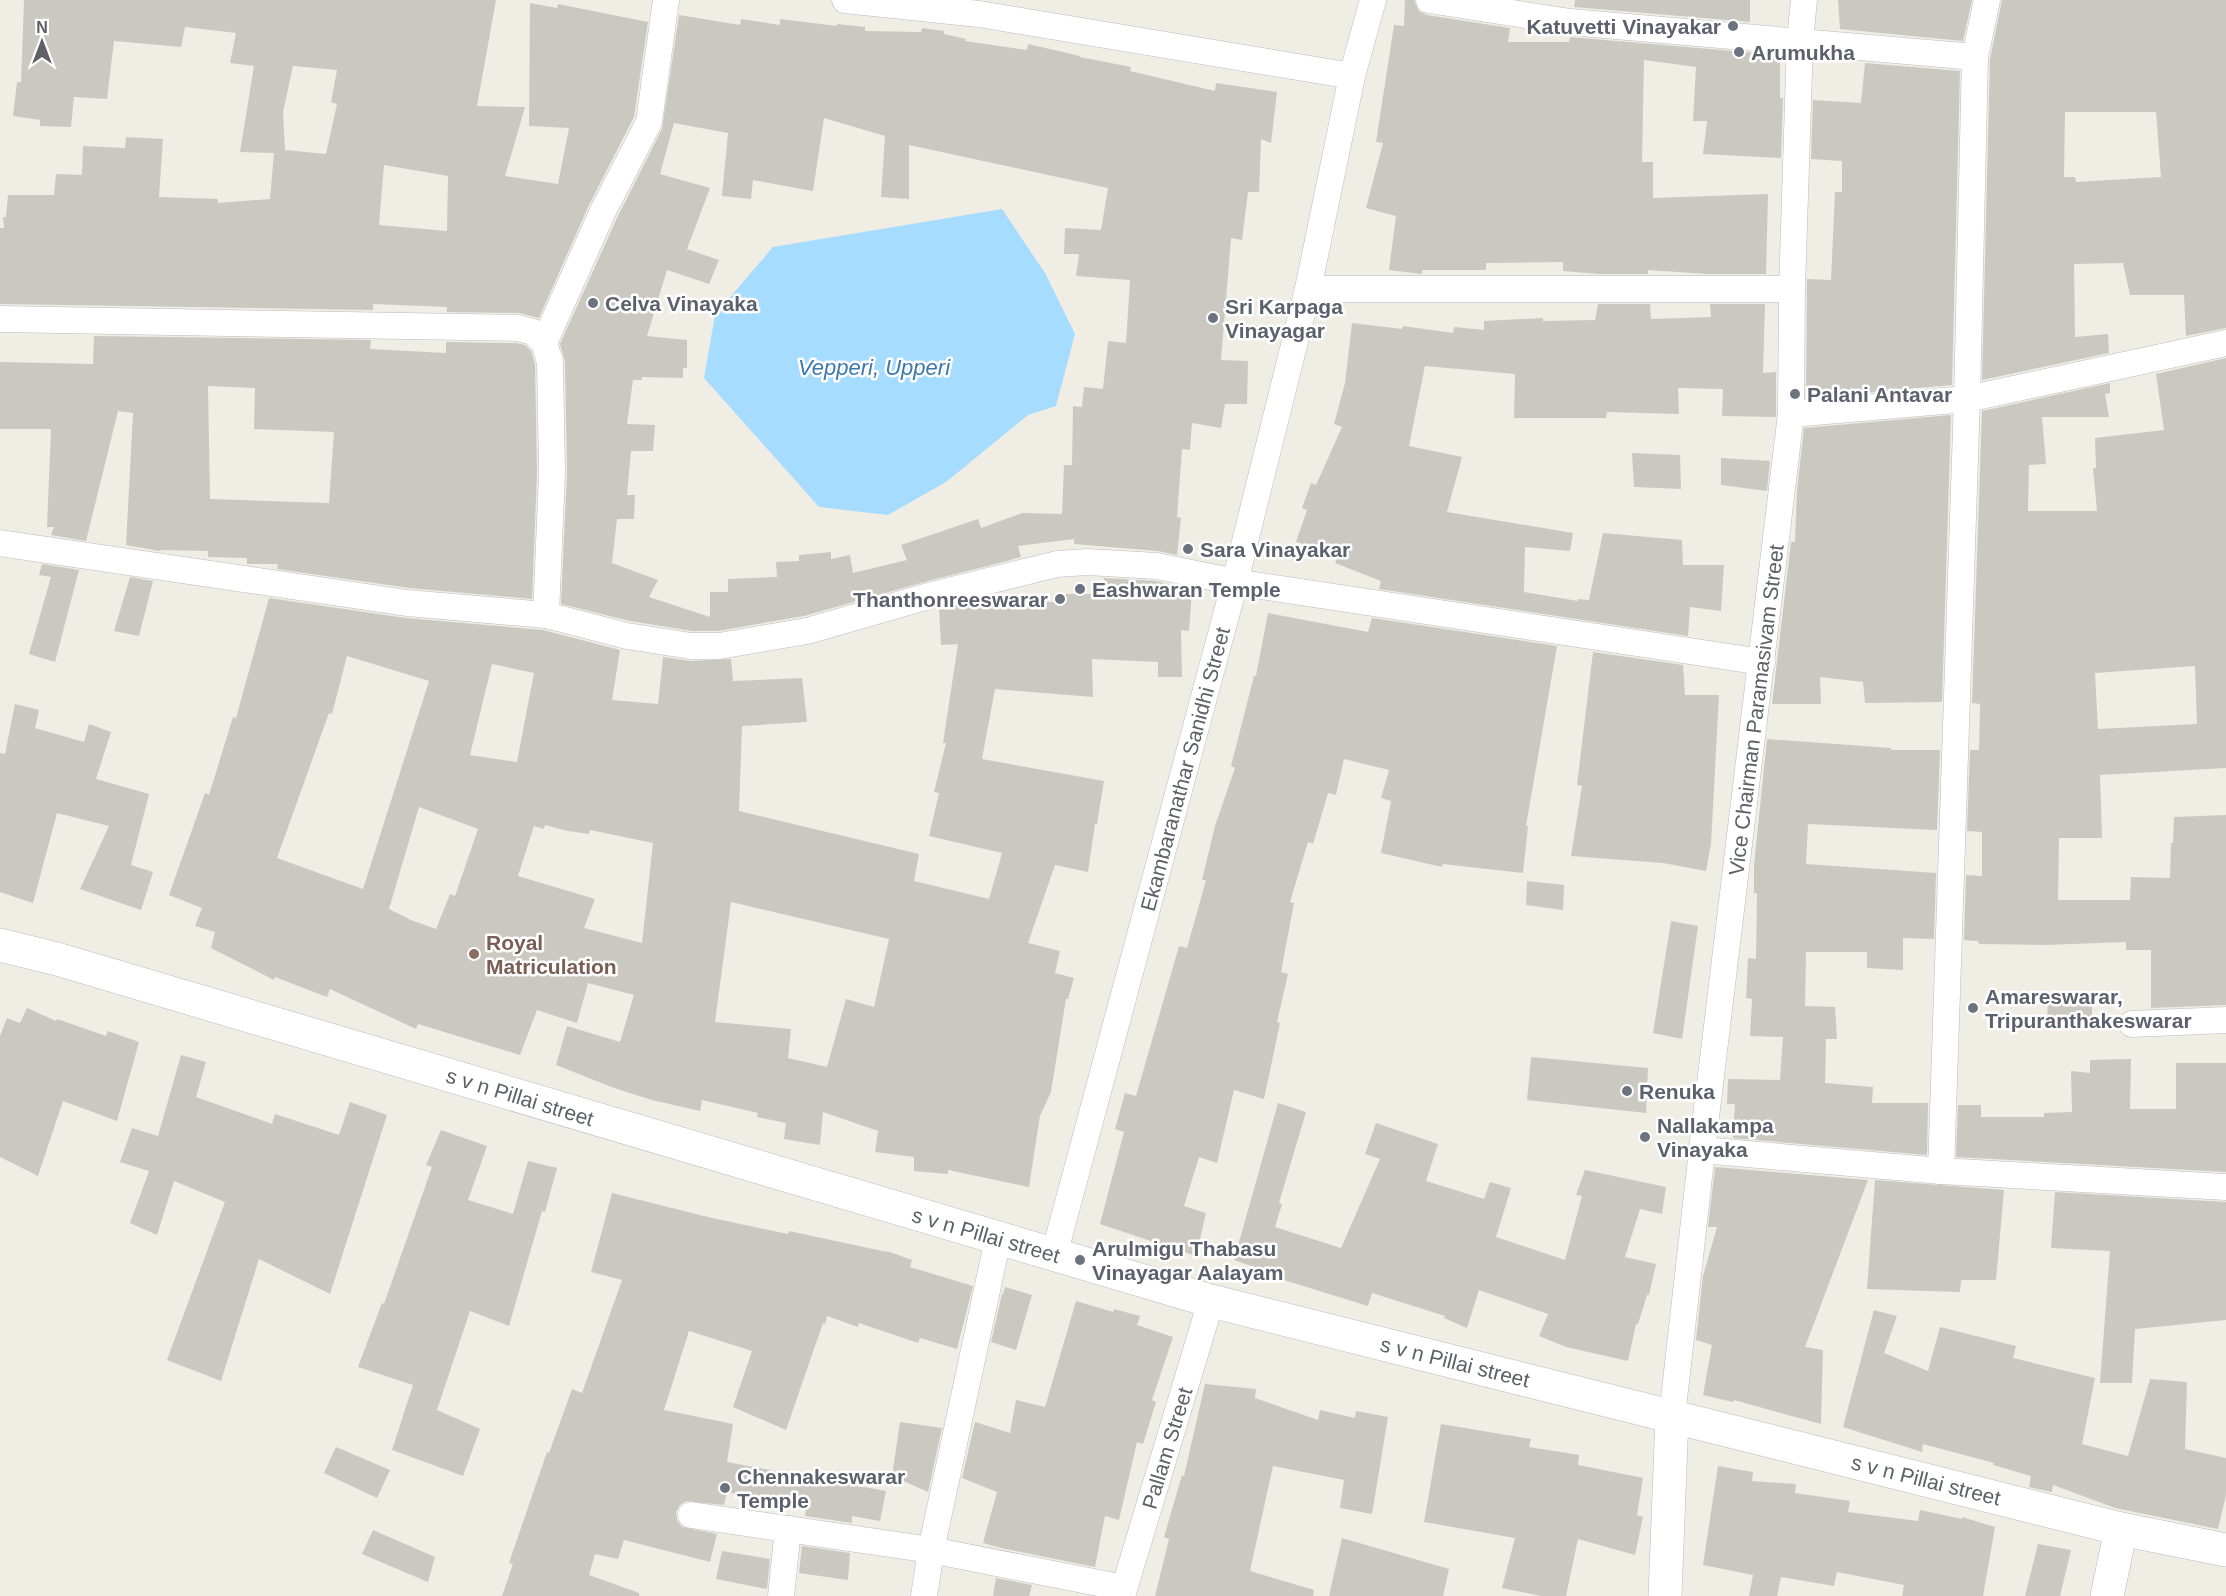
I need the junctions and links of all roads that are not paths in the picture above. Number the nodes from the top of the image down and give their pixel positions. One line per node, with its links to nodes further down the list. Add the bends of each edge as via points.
1 (666, 0): 13 (street, via 649,122 603,211)
2 (845, 0): 9 (street, via 979,14)
3 (1373, 0): 9 (street, Ekambaranathar Sanidhi Street)
4 (1429, 0): 7 (street, via 1570,22)
5 (1804, 0): 7 (street, Vice Chairman Paramasivam Street)
6 (1987, 0): 8 (street)
7 (1800, 41): 8 (street); 11 (street, Vice Chairman Paramasivam Street)
8 (1975, 57): 15 (street)
9 (1352, 76): 10 (street, Ekambaranathar Sanidhi Street)
10 (1308, 289): 11 (street); 18 (street, Ekambaranathar Sanidhi Street)
11 (1792, 289): 16 (street, Vice Chairman Paramasivam Street)
12 (0, 319): 13 (street, via 518,328 533,332)
13 (544, 343): 19 (street, via 549,362 552,473)
14 (2226, 343): 15 (street)
15 (1967, 399): 16 (street); 25 (street)
16 (1791, 414): 20 (street, Vice Chairman Paramasivam Street)
17 (0, 543): 19 (street, via 407,603)
18 (1235, 582): 19 (street, via 1157,566 1087,561 1056,564 807,631 719,646 691,646 627,636); 20 (street); 28 (street, Ekambaranathar Sanidhi Street)
19 (546, 615)
20 (1762, 662): 24 (street, Vice Chairman Paramasivam Street)
21 (0, 945): 27 (street, s v n Pillai street)
22 (2226, 1020): 23 (street)
23 (2132, 1024)
24 (1702, 1150): 25 (street); 30 (street, Vice Chairman Paramasivam Street)
25 (1941, 1171): 26 (street)
26 (2226, 1187)
27 (998, 1239): 28 (street, s v n Pillai street); 34 (street)
28 (1054, 1255): 29 (street, s v n Pillai street)
29 (1211, 1300): 30 (street, s v n Pillai street); 36 (street, Pallam Street)
30 (1672, 1417): 33 (street, s v n Pillai street); 39 (street)
31 (691, 1515): 32 (street)
32 (788, 1529): 34 (street); 37 (street)
33 (2121, 1529): 35 (street, s v n Pillai street); 40 (street)
34 (931, 1550): 36 (street); 38 (street)
35 (2226, 1550)
36 (1123, 1592)
37 (781, 1596)
38 (924, 1596)
39 (1665, 1596)
40 (2107, 1596)

